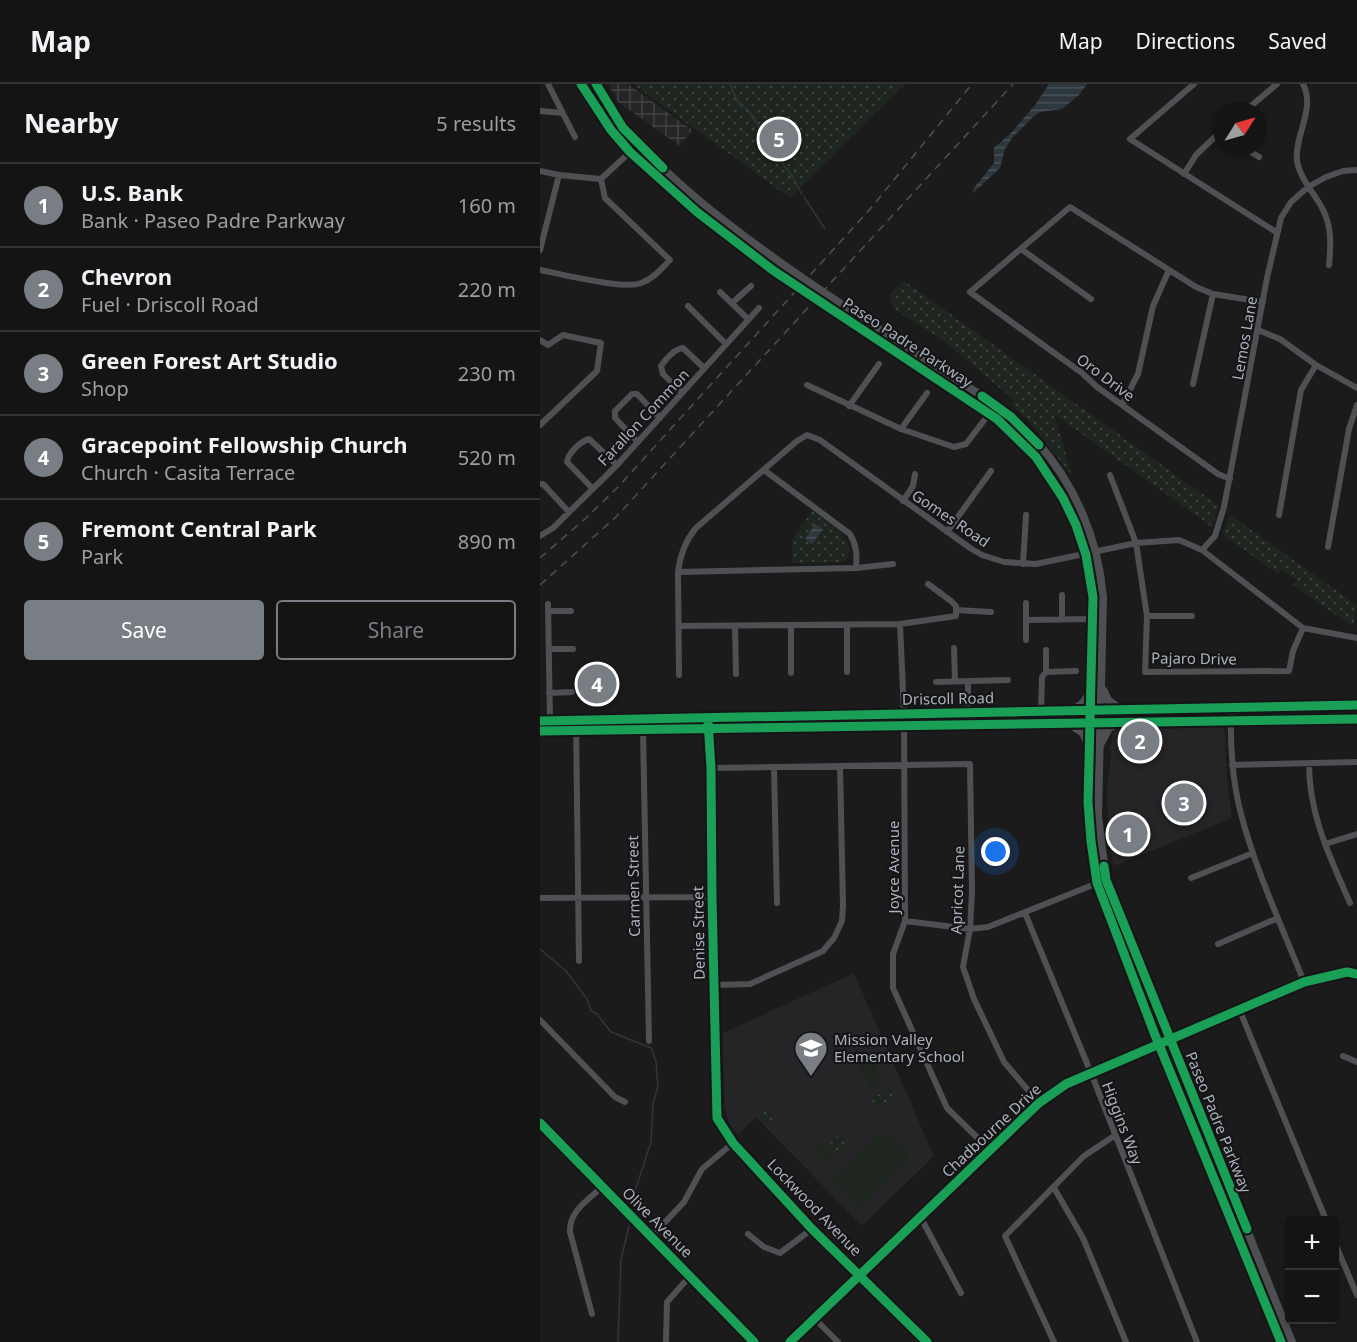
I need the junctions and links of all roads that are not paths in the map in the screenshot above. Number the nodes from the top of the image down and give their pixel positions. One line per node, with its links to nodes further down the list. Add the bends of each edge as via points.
1 (548, 84): 10 (street)
2 (581, 84): 14 (main road, Paseo Padre Parkway)
3 (588, 84): 11 (main road, via 602,107)
4 (596, 84): 11 (main road, Paseo Padre Parkway)
5 (1194, 84): 17 (street, via 1130,139)
6 (1277, 84): 8 (street)
7 (1304, 84): 20 (street, via 1307,103 1298,161)
8 (1256, 102)
9 (540, 111): 10 (street)
10 (562, 113): 12 (street)
11 (623, 128): 54 (main road, Paseo Padre Parkway, via 675,179 754,244 996,406)
12 (575, 137)
13 (1213, 139): 17 (street)
14 (630, 152): 19 (street); 50 (main road, Paseo Padre Parkway, via 697,212 764,264)
15 (1357, 170): 20 (street, Lemos Lane, via 1343,171)
16 (540, 171): 18 (street)
17 (1184, 174): 21 (street)
18 (559, 175): 19 (street); 23 (street)
19 (601, 179): 25 (street, via 605,198 670,260 654,277 639,285)
20 (1308, 187): 21 (street, Lemos Lane, via 1291,202); 24 (street, via 1329,224)
21 (1276, 232): 31 (street, Lemos Lane)
22 (1020, 249): 26 (street, via 1070,207); 30 (street); 47 (street, Oro Drive, via 970,292)
23 (540, 250)
24 (1329, 265)
25 (540, 270)
26 (1169, 270): 29 (street); 47 (street, via 1153,306 1138,374)
27 (751, 286): 32 (street)
28 (720, 292): 32 (street)
29 (1213, 294): 31 (street); 42 (street)
30 (1091, 299)
31 (1263, 302): 36 (street, Lemos Lane)
32 (732, 303): 35 (street)
33 (688, 306): 38 (street)
34 (759, 308): 35 (street, Farallon Common)
35 (748, 319): 38 (street, Farallon Common)
36 (1258, 330): 40 (street, via 1280,339); 61 (street, Lemos Lane)
37 (540, 340): 52 (street, via 548,345 563,335 601,342 597,372)
38 (726, 344): 41 (street, Farallon Common)
39 (879, 364): 49 (street)
40 (1316, 365): 44 (street); 67 (street, via 1301,390)
41 (704, 368): 45 (street, Farallon Common); 45 (street, via 683,348 664,362 662,372)
42 (1193, 384)
43 (807, 385): 49 (street)
44 (1357, 388)
45 (682, 393): 51 (street, Farallon Common)
46 (927, 393): 53 (street)
47 (1122, 405): 61 (street, Oro Drive)
48 (1357, 405): 71 (street, via 1349,429)
49 (849, 406): 53 (street)
50 (990, 414): 53 (street, via 966,444 954,447); 54 (main road, via 1002,416); 74 (main road, Paseo Padre Parkway, via 1024,444 1051,477 1072,514)
51 (660, 418): 55 (street, Farallon Common); 55 (street, via 637,394 632,394 615,411 615,418)
52 (540, 425)
53 (901, 429)
54 (1033, 438): 73 (main road, Paseo Padre Parkway, via 1069,487)
55 (638, 442): 56 (street, Farallon Common)
56 (617, 465): 63 (street, Farallon Common); 63 (street, via 589,439 570,454 567,462)
57 (764, 470): 64 (street, Gomes Road, via 797,441 814,436); 77 (street, via 850,534 857,554); 78 (street, via 688,537)
58 (991, 471): 69 (street)
59 (915, 474): 64 (street, via 913,486)
60 (1110, 475): 70 (street, Pajaro Drive)
61 (1230, 479): 72 (street, Lemos Lane, via 1215,536)
62 (540, 484): 65 (street)
63 (593, 489): 65 (street, Farallon Common)
64 (903, 501): 69 (street, Gomes Road)
65 (569, 512): 68 (street, Farallon Common, via 553,528)
66 (1026, 515): 76 (street)
67 (1278, 515)
68 (541, 532)
69 (947, 532): 76 (street, Gomes Road, via 982,555)
70 (1136, 543): 72 (street, Gomes Road, via 1179,540); 73 (street, Gomes Road); 87 (street, Pajaro Drive)
71 (1328, 547)
72 (1202, 550): 97 (street, Gomes Road)
73 (1096, 553): 74 (street, Gomes Road); 114 (main road, Paseo Padre Parkway, via 1104,603)
74 (1086, 555): 76 (street, Gomes Road); 90 (main road, Paseo Padre Parkway)
75 (893, 564): 77 (street)
76 (1023, 564)
77 (855, 568): 78 (street)
78 (678, 572): 95 (street)
79 (928, 584): 83 (street, via 951,601)
80 (1062, 595): 89 (street)
81 (1026, 603): 91 (street)
82 (548, 604): 84 (street)
83 (956, 610): 86 (street); 92 (street, via 957,616)
84 (548, 611): 85 (street); 101 (street)
85 (572, 611)
86 (991, 612)
87 (1147, 616): 88 (street); 97 (street, Pajaro Drive, via 1145,672 1289,671)
88 (1192, 616)
89 (1062, 619): 90 (street); 91 (street)
90 (1094, 619): 115 (main road, Paseo Padre Parkway)
91 (1026, 620): 99 (street)
92 (900, 624): 94 (street); 125 (street, Joyce Avenue)
93 (791, 625): 94 (street); 96 (street); 107 (street)
94 (847, 625): 105 (street)
95 (679, 626): 96 (street); 109 (street)
96 (735, 626): 108 (street)
97 (1303, 628): 98 (street, Gomes Road)
98 (1357, 638)
99 (1026, 640)
100 (954, 648): 111 (street)
101 (549, 649): 102 (street); 117 (street)
102 (573, 649)
103 (1046, 650): 106 (street)
104 (1076, 671): 106 (street)
105 (847, 672)
106 (1046, 672): 121 (street, via 1042,677)
107 (791, 673)
108 (735, 674)
109 (679, 675)
110 (1008, 680): 112 (street)
111 (955, 681): 112 (street); 113 (street)
112 (968, 681): 124 (street)
113 (936, 682)
114 (1102, 684): 120 (main road, via 1108,700); 123 (main road, Paseo Padre Parkway)
115 (1092, 690): 122 (main road); 123 (main road, Paseo Padre Parkway)
116 (572, 692): 117 (street)
117 (549, 693): 130 (street)
118 (1357, 705): 119 (street, Driscoll Road)
119 (1230, 708): 120 (street, Driscoll Road); 133 (street)
120 (1121, 710): 123 (street, Driscoll Road)
121 (1041, 711): 122 (street, Driscoll Road); 124 (street, Driscoll Road)
122 (1072, 711): 123 (street, Driscoll Road)
123 (1096, 711): 131 (main road, Paseo Padre Parkway)
124 (968, 713): 125 (street, Driscoll Road)
125 (904, 714): 126 (street, Driscoll Road); 135 (street, Joyce Avenue)
126 (708, 717): 128 (street, Driscoll Road); 137 (street, Denise Street)
127 (1357, 719): 133 (street, Driscoll Road)
128 (576, 720): 130 (street, Driscoll Road); 139 (street)
129 (540, 721): 130 (street, Driscoll Road)
130 (550, 721)
131 (1096, 722): 132 (street, Driscoll Road); 134 (street, Driscoll Road); 140 (main road, Paseo Padre Parkway); 141 (main road, Paseo Padre Parkway)
132 (1121, 722): 133 (street, Driscoll Road); 140 (main road, via 1109,728)
133 (1230, 722): 145 (street)
134 (1068, 723): 135 (street, Driscoll Road); 141 (main road, via 1083,733)
135 (904, 726): 137 (street, Driscoll Road); 144 (street, Joyce Avenue)
136 (643, 730): 137 (street, Driscoll Road); 139 (street, Driscoll Road); 158 (street, Carmen Street)
137 (709, 730): 148 (street, Denise Street)
138 (540, 731): 139 (street, Driscoll Road)
139 (576, 731): 157 (street)
140 (1100, 746): 153 (main road, Paseo Padre Parkway, via 1098,816)
141 (1090, 750): 154 (main road, Paseo Padre Parkway, via 1088,802)
142 (1357, 762): 143 (street)
143 (1309, 764): 145 (street); 150 (street, via 1314,814)
144 (904, 765): 146 (street); 163 (street, Joyce Avenue); 164 (street, Apricot Lane, via 970,764)
145 (1233, 765): 151 (street, via 1240,812)
146 (840, 766): 147 (street); 169 (street, via 843,905 842,921 834,938 823,951 750,984)
147 (774, 767): 148 (street); 159 (street)
148 (711, 768): 155 (street, Denise Street)
149 (1357, 834): 150 (street)
150 (1325, 844): 160 (street)
151 (1253, 853): 152 (street); 162 (street)
152 (1191, 878)
153 (1106, 880): 154 (street); 173 (main road, Paseo Padre Parkway)
154 (1097, 883): 161 (street); 174 (main road, Paseo Padre Parkway)
155 (712, 897): 158 (street); 169 (street, Denise Street)
156 (540, 898): 157 (street)
157 (579, 898): 158 (street); 166 (street)
158 (645, 898): 172 (street, Carmen Street)
159 (777, 903)
160 (1350, 903)
161 (1025, 913): 164 (street, via 988,927); 177 (street, Higgins Way)
162 (1278, 918): 165 (street); 168 (street)
163 (905, 921): 164 (street); 183 (street, Joyce Avenue, via 893,954 893,988 947,1108)
164 (970, 929): 179 (street, Apricot Lane, via 963,968 974,999 1004,1062)
165 (1218, 944)
166 (579, 961)
167 (1357, 974): 168 (street, Chadbourne Drive, via 1347,972)
168 (1304, 982): 170 (street, Chadbourne Drive)
169 (714, 986): 182 (street, Denise Street, via 717,1118)
170 (1240, 1011): 173 (street, Chadbourne Drive); 186 (street)
171 (540, 1020): 178 (street, via 615,1097)
172 (649, 1041)
173 (1170, 1041): 174 (street, Chadbourne Drive); 207 (main road, Paseo Padre Parkway)
174 (1159, 1045): 177 (street, Chadbourne Drive); 206 (main road, Paseo Padre Parkway)
175 (1343, 1056): 176 (street)
176 (1357, 1062)
177 (1091, 1073): 179 (street, Chadbourne Drive); 181 (street, Higgins Way)
178 (625, 1102)
179 (1039, 1103): 183 (street, Chadbourne Drive)
180 (540, 1123): 184 (street, Olive Avenue)
181 (1114, 1136): 185 (street, via 1084,1156); 205 (street, Higgins Way)
182 (733, 1143): 188 (street, Lockwood Avenue); 190 (street, via 702,1169 684,1202)
183 (990, 1150): 187 (street, Chadbourne Drive)
184 (602, 1187): 190 (street, Olive Avenue); 196 (street, via 574,1212 569,1223)
185 (1054, 1188): 203 (street, via 1005,1236); 204 (street, via 1083,1238)
186 (1324, 1216)
187 (921, 1218): 192 (street, Chadbourne Drive); 194 (street)
188 (812, 1229): 189 (street, via 780,1253 764,1247); 192 (street, Lockwood Avenue)
189 (748, 1234)
190 (652, 1236): 193 (street, Olive Avenue)
191 (1339, 1251): 195 (street)
192 (860, 1274): 197 (street, Chadbourne Drive); 202 (street, Lockwood Avenue)
193 (690, 1276): 198 (street, via 667,1302); 199 (street, Olive Avenue)
194 (961, 1293)
195 (1357, 1295)
196 (592, 1314)
197 (815, 1319): 200 (street, Chadbourne Drive); 201 (street)
198 (666, 1342)
199 (754, 1342)
200 (790, 1342)
201 (838, 1342)
202 (927, 1342)
203 (1054, 1342)
204 (1126, 1342)
205 (1197, 1342)
206 (1281, 1342)
207 (1292, 1342)

